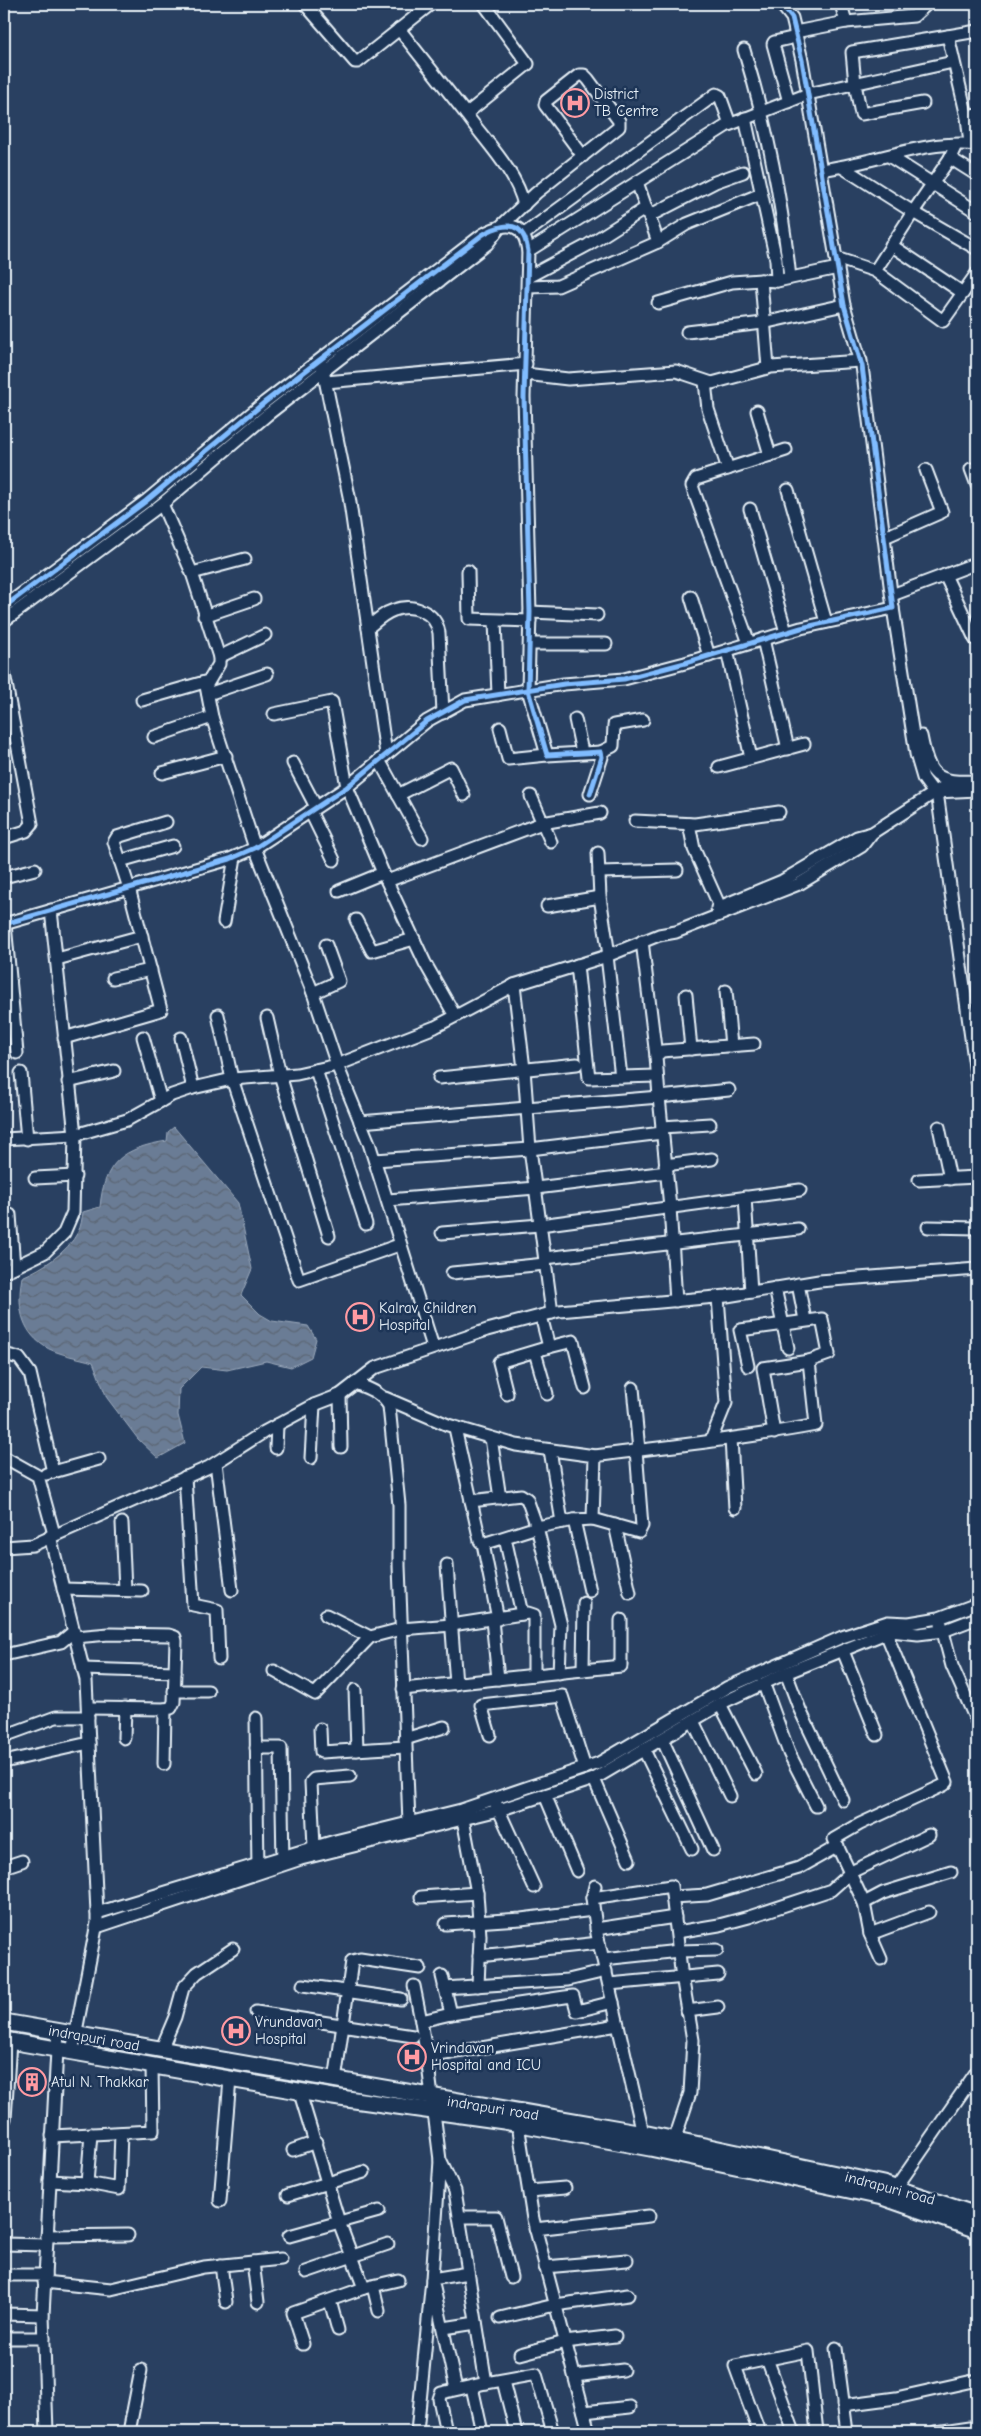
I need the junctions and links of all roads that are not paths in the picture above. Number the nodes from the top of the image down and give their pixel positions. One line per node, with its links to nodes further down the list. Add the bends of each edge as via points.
1 (305, 4): 8 (street, via 355,62)
2 (431, 4): 8 (street)
3 (484, 4): 19 (street, via 528,64)
4 (780, 4): 10 (street, via 792,18)
5 (841, 4): 7 (street)
6 (927, 4): 7 (street, via 914,16)
7 (846, 22): 10 (street)
8 (399, 29): 19 (street)
9 (977, 31): 11 (street)
10 (796, 34): 15 (street); 16 (street, via 773,44)
11 (948, 36): 13 (street); 14 (street, via 852,52)
12 (744, 50): 18 (street)
13 (953, 62): 14 (street); 20 (street)
14 (855, 84): 15 (street); 17 (street, via 861,114)
15 (808, 94): 16 (street); 29 (street)
16 (789, 102): 18 (street)
17 (922, 103)
18 (763, 112): 21 (street); 48 (street, via 784,222)
19 (466, 114): 35 (street, via 513,178)
20 (972, 116): 24 (street)
21 (745, 118): 22 (street); 34 (street)
22 (730, 124): 32 (street); 40 (street, via 720,96 716,94)
23 (956, 145): 24 (street); 26 (street, via 931,146); 27 (street)
24 (974, 145)
25 (583, 156): 25 (street, via 620,127 588,79 579,75 546,101 545,106); 35 (street)
26 (889, 156): 28 (street); 33 (street)
27 (950, 158): 31 (street); 33 (street)
28 (842, 168): 29 (street); 37 (street)
29 (820, 170): 45 (street)
30 (743, 172): 36 (street)
31 (977, 175)
32 (637, 182): 36 (street); 44 (street)
33 (932, 185): 37 (street); 38 (street)
34 (761, 194): 41 (street, via 687,224); 50 (street, via 776,260)
35 (524, 205): 39 (street)
36 (647, 212): 41 (street); 51 (street)
37 (913, 212): 42 (street); 43 (street)
38 (977, 212)
39 (501, 226): 40 (street, via 519,229); 57 (street, via 482,235); 61 (street, via 487,244)
40 (523, 234): 44 (street)
41 (658, 242): 51 (street, via 558,286)
42 (892, 244): 46 (street); 52 (street)
43 (977, 249)
44 (528, 251): 51 (street)
45 (837, 263): 46 (street); 48 (street); 54 (street)
46 (875, 271): 52 (street, via 939,320 946,320)
47 (977, 273): 52 (street)
48 (790, 278): 50 (street)
49 (761, 280): 50 (street); 53 (street, via 732,282); 55 (street)
50 (777, 281)
51 (528, 282): 60 (street)
52 (970, 290)
53 (658, 303)
54 (844, 305): 55 (street); 58 (street)
55 (763, 324): 56 (street); 59 (street)
56 (687, 332)
57 (321, 359): 61 (street); 73 (street)
58 (862, 367): 59 (street); 74 (street)
59 (768, 368): 62 (street, via 716,383)
60 (525, 375): 61 (street); 62 (street, via 568,379 676,371); 87 (street)
61 (325, 377): 71 (street, via 267,415); 91 (street, via 349,496)
62 (705, 382): 66 (street, via 707,403)
63 (757, 411): 65 (street)
64 (786, 450): 65 (street)
65 (770, 455): 66 (street)
66 (728, 469): 98 (street, via 696,479 692,486)
67 (971, 469): 69 (street)
68 (926, 470): 74 (street, via 942,512)
69 (977, 485)
70 (788, 490): 90 (street)
71 (162, 504): 73 (street); 78 (street)
72 (750, 509): 92 (street)
73 (119, 528): 83 (street); 88 (street)
74 (884, 537): 80 (street)
75 (245, 559): 78 (street)
76 (977, 563): 79 (street)
77 (468, 570): 89 (street, via 469,619)
78 (192, 573): 86 (street)
79 (945, 575): 80 (street); 95 (street)
80 (892, 594): 84 (street)
81 (691, 597): 100 (street)
82 (254, 599): 86 (street)
83 (4, 607)
84 (894, 613): 90 (street); 128 (street, via 900,624 925,759 936,774); 131 (street, via 918,765 926,784)
85 (597, 615): 87 (street)
86 (204, 616): 101 (street)
87 (530, 617): 89 (street); 96 (street)
88 (4, 621)
89 (494, 621): 107 (street)
90 (826, 622): 92 (street)
91 (368, 628): 109 (street, via 386,613 399,608 416,608 430,616 437,624 439,634); 122 (street)
92 (786, 632): 94 (street)
93 (265, 635): 101 (street)
94 (763, 639): 98 (street); 117 (street)
95 (975, 639)
96 (530, 644): 97 (street); 105 (street)
97 (606, 644)
98 (749, 644): 99 (street)
99 (727, 650): 100 (street); 123 (street)
100 (709, 656): 105 (street, via 624,679)
101 (219, 657): 104 (street, via 219,664)
102 (4, 674): 144 (street, via 32,824 26,831)
103 (267, 674): 106 (street)
104 (208, 681): 106 (street); 108 (street)
105 (528, 690): 107 (street); 120 (street)
106 (208, 694): 111 (street)
107 (498, 695): 109 (street, via 465,700)
108 (142, 700)
109 (443, 713): 122 (street, via 427,721)
110 (274, 714): 129 (street, via 332,702)
111 (212, 717): 115 (street); 121 (street)
112 (575, 719): 118 (street)
113 (643, 720): 119 (street, via 616,724 613,746)
114 (500, 728): 120 (street, via 508,759)
115 (154, 737)
116 (804, 744): 117 (street)
117 (788, 749): 123 (street)
118 (582, 752): 119 (street); 120 (street)
119 (601, 752): 132 (street)
120 (547, 755)
121 (226, 756): 126 (street); 148 (street)
122 (382, 757): 129 (street); 133 (street)
123 (751, 758): 125 (street)
124 (293, 763): 136 (street)
125 (719, 767)
126 (162, 773)
127 (977, 781): 128 (street)
128 (951, 782): 131 (street)
129 (347, 787): 136 (street); 157 (street)
130 (977, 790): 131 (street)
131 (937, 792): 143 (street); 203 (street)
132 (590, 794)
133 (398, 795): 134 (street, via 450,768); 145 (street)
134 (464, 796)
135 (531, 796): 141 (street)
136 (313, 809): 148 (street); 151 (street)
137 (779, 812): 142 (street)
138 (600, 814): 141 (street)
139 (635, 821): 142 (street)
140 (166, 822): 152 (street, via 114,839)
141 (542, 823): 146 (street); 157 (street)
142 (689, 824): 162 (street, via 694,849)
143 (872, 833): 162 (street, via 858,837 782,882); 167 (street, via 862,846 799,884 676,932)
144 (4, 838)
145 (422, 838)
146 (551, 842)
147 (173, 846): 152 (street)
148 (255, 848): 150 (street); 179 (street)
149 (598, 853): 155 (street)
150 (235, 857): 158 (street); 165 (street)
151 (334, 860)
152 (120, 861): 158 (street)
153 (35, 869): 156 (street)
154 (677, 870): 155 (street)
155 (599, 872): 160 (street)
156 (4, 877)
157 (385, 877): 159 (street); 169 (street)
158 (129, 888): 163 (street); 168 (street)
159 (339, 890)
160 (600, 897): 161 (street); 172 (street)
161 (547, 906)
162 (720, 907): 167 (street, via 670,927)
163 (51, 910): 166 (street); 173 (street)
164 (356, 920): 169 (street, via 372,951)
165 (224, 922)
166 (4, 924): 190 (street)
167 (659, 935): 170 (street)
168 (142, 936): 173 (street); 175 (street)
169 (414, 939): 182 (street)
170 (642, 941): 172 (street); 191 (street)
171 (326, 945): 179 (street, via 339,981)
172 (608, 955): 174 (street); 200 (street)
173 (57, 959): 184 (street)
174 (577, 964): 177 (street); 200 (street, via 589,1078)
175 (150, 970): 176 (street); 184 (street, via 161,1010)
176 (113, 978)
177 (514, 985): 182 (street); 194 (street)
178 (726, 991): 188 (street)
179 (313, 993): 193 (street)
180 (686, 995): 189 (street)
181 (218, 1015): 202 (street)
182 (455, 1016): 193 (street)
183 (267, 1018): 198 (street)
184 (64, 1038): 204 (street)
185 (143, 1038): 208 (street)
186 (181, 1038): 205 (street)
187 (754, 1044): 188 (street)
188 (731, 1046): 189 (street)
189 (691, 1049): 191 (street, via 662,1051)
190 (17, 1053)
191 (656, 1056): 199 (street)
192 (577, 1064): 194 (street)
193 (338, 1065): 195 (street); 210 (street)
194 (524, 1069): 201 (street); 209 (street)
195 (316, 1070): 198 (street); 232 (street)
196 (114, 1071): 204 (street)
197 (21, 1073): 216 (street)
198 (280, 1075): 202 (street); 239 (street)
199 (656, 1076): 200 (street); 207 (street)
200 (621, 1077)
201 (439, 1078)
202 (232, 1079): 205 (street); 241 (street, via 299,1280)
203 (977, 1081)
204 (68, 1082): 214 (street)
205 (193, 1088): 208 (street)
206 (729, 1090): 207 (street)
207 (659, 1097): 209 (street); 213 (street)
208 (160, 1101): 214 (street, via 127,1120)
209 (527, 1108): 210 (street); 217 (street)
210 (360, 1122): 219 (street)
211 (710, 1124): 213 (street)
212 (940, 1127): 224 (street)
213 (662, 1130): 217 (street); 220 (street)
214 (75, 1135): 216 (street); 221 (street)
215 (4, 1139): 216 (street)
216 (27, 1140)
217 (530, 1149): 219 (street); 226 (street)
218 (712, 1159): 220 (street)
219 (375, 1160): 229 (street)
220 (666, 1168): 226 (street); 230 (street)
221 (75, 1176): 223 (street); 243 (street, via 73,1212 64,1233 45,1252)
222 (977, 1177): 224 (street)
223 (34, 1178)
224 (950, 1178): 225 (street)
225 (919, 1180)
226 (536, 1188): 229 (street); 233 (street)
227 (800, 1190): 228 (street)
228 (746, 1197): 230 (street); 238 (street)
229 (388, 1200): 241 (street)
230 (670, 1207): 233 (street); 240 (street)
231 (10, 1215): 243 (street)
232 (366, 1224)
233 (540, 1225): 237 (street); 242 (street)
234 (928, 1227): 235 (street)
235 (977, 1228)
236 (798, 1229): 238 (street)
237 (442, 1233)
238 (748, 1235): 240 (street); 248 (street)
239 (329, 1236)
240 (673, 1244): 242 (street); 250 (street)
241 (399, 1245): 254 (street)
242 (545, 1261): 245 (street); 251 (street)
243 (9, 1269)
244 (977, 1269): 246 (street)
245 (452, 1272)
246 (798, 1284): 247 (street); 252 (street)
247 (775, 1288): 248 (street); 253 (street)
248 (751, 1292): 249 (street)
249 (718, 1297): 250 (street); 274 (street, via 726,1403)
250 (676, 1301): 251 (street)
251 (546, 1314): 254 (street); 255 (street)
252 (805, 1320): 253 (street); 259 (street, via 822,1319 829,1354)
253 (783, 1324): 256 (street); 260 (street, via 740,1330)
254 (432, 1348): 261 (street, via 374,1368)
255 (549, 1348): 257 (street); 262 (street, via 573,1341)
256 (788, 1348)
257 (535, 1352): 264 (street, via 499,1362); 265 (street)
258 (4, 1354): 284 (street, via 19,1358 30,1373)
259 (809, 1361): 271 (street, via 816,1425); 271 (street, via 763,1368)
260 (748, 1366)
261 (355, 1383): 266 (street); 267 (street)
262 (585, 1388)
263 (633, 1388): 278 (street)
264 (507, 1394)
265 (547, 1394)
266 (340, 1395): 268 (street); 275 (street)
267 (385, 1398): 270 (street); 316 (street, via 389,1406 399,1505)
268 (314, 1405): 269 (street); 281 (street)
269 (277, 1425): 276 (street); 283 (street)
270 (455, 1428): 272 (street); 288 (street)
271 (774, 1433): 273 (street)
272 (491, 1438): 277 (street); 287 (street)
273 (731, 1439): 274 (street); 289 (street)
274 (711, 1440): 278 (street)
275 (341, 1447)
276 (276, 1448)
277 (550, 1450): 279 (street); 292 (street)
278 (637, 1450): 279 (street); 294 (street, via 642,1526 639,1532)
279 (595, 1456): 290 (street)
280 (4, 1457): 285 (street)
281 (311, 1458)
282 (99, 1459): 284 (street)
283 (216, 1463): 286 (street); 303 (street)
284 (53, 1472): 285 (street)
285 (38, 1476): 296 (street)
286 (185, 1477): 296 (street); 323 (street, via 193,1605 217,1610)
287 (500, 1498): 288 (street); 295 (street, via 524,1496)
288 (471, 1501): 298 (street)
289 (735, 1508)
290 (593, 1519): 291 (street); 294 (street)
291 (574, 1520): 292 (street); 305 (street)
292 (562, 1522): 295 (street)
293 (122, 1523): 302 (street)
294 (615, 1525): 306 (street)
295 (537, 1528): 297 (street); 328 (street, via 561,1625)
296 (52, 1535): 299 (street, via 33,1545); 301 (street)
297 (505, 1538): 298 (street); 309 (street)
298 (483, 1544): 313 (street)
299 (4, 1547)
300 (447, 1565): 315 (street)
301 (63, 1589): 302 (street); 319 (street)
302 (125, 1590): 304 (street)
303 (232, 1590)
304 (142, 1591)
305 (590, 1591)
306 (630, 1593)
307 (584, 1603): 325 (street)
308 (977, 1604): 311 (street)
309 (522, 1614): 313 (street); 330 (street, via 534,1615)
310 (326, 1616): 320 (street)
311 (940, 1618): 317 (street); 359 (street, via 909,1623 888,1622 842,1637 728,1687 599,1763)
312 (977, 1618): 317 (street)
313 (495, 1619): 315 (street); 331 (street)
314 (620, 1620): 325 (street, via 621,1666)
315 (452, 1625): 316 (street); 332 (street)
316 (401, 1629): 320 (street); 335 (street)
317 (943, 1631): 318 (street); 344 (street, via 952,1666)
318 (886, 1633): 321 (street); 372 (street, via 947,1782 834,1839)
319 (74, 1635): 322 (street, via 61,1642); 324 (street); 327 (street, via 169,1635 176,1641)
320 (370, 1637): 326 (street, via 318,1693 311,1693)
321 (843, 1650): 329 (street); 348 (street)
322 (4, 1656)
323 (218, 1659)
324 (82, 1669): 327 (street); 341 (street)
325 (583, 1670): 328 (street)
326 (274, 1671)
327 (175, 1672): 336 (street)
328 (559, 1672): 330 (street)
329 (786, 1674): 333 (street); 366 (street)
330 (534, 1675): 331 (street)
331 (498, 1679): 332 (street)
332 (456, 1684): 335 (street)
333 (764, 1685): 338 (street); 367 (street, via 789,1753)
334 (355, 1690): 355 (street)
335 (403, 1690): 353 (street)
336 (174, 1691): 337 (street); 340 (street, via 171,1708)
337 (208, 1691)
338 (720, 1704): 343 (street); 360 (street)
339 (125, 1708): 340 (street); 341 (street); 350 (street)
340 (165, 1709): 358 (street)
341 (88, 1712): 349 (street, via 56,1717); 352 (street)
342 (256, 1718): 354 (street)
343 (693, 1721): 351 (street); 364 (street)
344 (977, 1722)
345 (444, 1727): 353 (street)
346 (320, 1729): 355 (street, via 321,1752)
347 (490, 1735): 359 (street, via 481,1705 562,1696)
348 (877, 1735)
349 (4, 1736)
350 (124, 1738)
351 (662, 1739): 356 (street); 375 (street)
352 (89, 1743): 357 (street); 393 (street)
353 (405, 1743): 355 (street); 370 (street)
354 (256, 1748): 378 (street, via 281,1748); 380 (street)
355 (357, 1750)
356 (644, 1750): 362 (street); 374 (street)
357 (4, 1762)
358 (164, 1764)
359 (585, 1768): 365 (street)
360 (756, 1774)
361 (350, 1776): 373 (street, via 314,1779 311,1782)
362 (594, 1779): 363 (street); 376 (street)
363 (545, 1796): 368 (street); 381 (street)
364 (730, 1796)
365 (494, 1799): 368 (street); 369 (street)
366 (843, 1800)
367 (816, 1806)
368 (499, 1810): 369 (street); 385 (street)
369 (462, 1815): 370 (street); 378 (street); 386 (street)
370 (409, 1823): 373 (street)
371 (929, 1836): 382 (street)
372 (838, 1846): 382 (street); 387 (street, via 799,1868 707,1895)
373 (314, 1847): 378 (street)
374 (692, 1849)
375 (713, 1850)
376 (629, 1860)
377 (22, 1861): 379 (street)
378 (283, 1861): 380 (street)
379 (4, 1867)
380 (258, 1869): 393 (street); 397 (street)
381 (577, 1871)
382 (851, 1872): 390 (street); 399 (street, via 830,1890 797,1902 719,1926)
383 (950, 1872): 390 (street, via 883,1893)
384 (595, 1886): 389 (street)
385 (534, 1887)
386 (477, 1893): 388 (street); 395 (street)
387 (673, 1897): 389 (street, via 671,1886); 394 (street)
388 (421, 1898)
389 (592, 1898): 391 (street)
390 (864, 1903): 400 (street)
391 (593, 1910): 395 (street); 398 (street)
392 (929, 1912): 400 (street)
393 (97, 1913): 397 (street)
394 (675, 1917): 398 (street); 399 (street)
395 (478, 1922): 396 (street); 405 (street)
396 (446, 1924)
397 (97, 1927): 428 (street)
398 (596, 1929): 401 (street)
399 (677, 1932): 404 (street)
400 (870, 1934): 407 (street)
401 (599, 1942): 405 (street); 406 (street)
402 (233, 1949): 432 (street, via 197,1973 183,1988)
403 (717, 1950): 404 (street)
404 (679, 1951): 406 (street); 411 (street)
405 (479, 1956): 415 (street)
406 (602, 1959): 409 (street)
407 (881, 1959)
408 (420, 1968): 416 (street, via 355,1960 352,1961)
409 (606, 1971): 412 (street); 415 (street, via 568,1980)
410 (718, 1974): 411 (street)
411 (682, 1978): 412 (street); 420 (street)
412 (609, 1984): 418 (street)
413 (303, 1985): 416 (street)
414 (414, 1986): 423 (street)
415 (478, 1986): 422 (street, via 443,1982)
416 (348, 1991): 417 (street); 426 (street)
417 (401, 1998)
418 (613, 2002): 422 (street, via 577,2011 572,1996); 425 (street)
419 (718, 2007): 420 (street)
420 (687, 2011): 449 (street, via 693,2040 690,2093)
421 (256, 2012): 426 (street)
422 (451, 2014): 423 (street)
423 (421, 2020): 434 (street)
424 (4, 2022): 427 (main road, indrapuri road)
425 (618, 2025): 434 (street); 446 (street)
426 (342, 2026): 429 (street); 438 (street)
427 (58, 2032): 428 (main road, indrapuri road); 431 (street)
428 (76, 2034): 432 (main road, indrapuri road); 433 (street)
429 (413, 2036)
430 (7, 2041): 431 (main road, indrapuri road); 444 (street)
431 (56, 2050): 433 (main road, indrapuri road); 448 (street)
432 (161, 2050): 438 (main road, indrapuri road)
433 (72, 2052): 435 (main road, indrapuri road)
434 (427, 2057): 442 (street)
435 (152, 2066): 437 (main road, indrapuri road); 445 (street, via 153,2131)
436 (977, 2071): 439 (street)
437 (230, 2079): 440 (main road, indrapuri road); 461 (street)
438 (335, 2081): 442 (main road, indrapuri road)
439 (968, 2083): 441 (street); 458 (street)
440 (300, 2090): 442 (main road, indrapuri road); 450 (street)
441 (977, 2092)
442 (432, 2105): 443 (main road, indrapuri road); 452 (street)
443 (517, 2117): 446 (main road, indrapuri road); 459 (street); 468 (main road, indrapuri road, via 882,2197)
444 (4, 2119)
445 (121, 2133): 447 (street); 455 (street, via 119,2189)
446 (643, 2133): 449 (main road, indrapuri road)
447 (91, 2134): 448 (street); 455 (street)
448 (52, 2136): 454 (street)
449 (674, 2141): 458 (main road, indrapuri road)
450 (316, 2142): 451 (street); 456 (street)
451 (293, 2150)
452 (440, 2160): 465 (street, via 453,2184); 485 (street)
453 (364, 2172): 456 (street)
454 (50, 2181): 455 (street); 471 (street)
455 (87, 2183)
456 (328, 2183): 460 (street); 466 (street)
457 (565, 2188): 459 (street)
458 (896, 2188): 463 (main road, indrapuri road)
459 (529, 2191): 467 (street)
460 (288, 2196)
461 (220, 2201)
462 (378, 2210): 466 (street)
463 (977, 2215)
464 (649, 2216): 467 (street)
465 (460, 2217): 481 (street); 483 (street, via 496,2217)
466 (339, 2222): 470 (street); 474 (street)
467 (535, 2229): 479 (street)
468 (977, 2230)
469 (128, 2235): 471 (street)
470 (290, 2236)
471 (47, 2240): 472 (street); 484 (street)
472 (4, 2244)
473 (388, 2244): 474 (street)
474 (352, 2256): 480 (street); 487 (street)
475 (281, 2259): 477 (street)
476 (626, 2260): 479 (street)
477 (253, 2262): 478 (street); 491 (street)
478 (221, 2265): 484 (street, via 111,2289); 490 (street)
479 (545, 2267): 492 (street)
480 (306, 2272)
481 (468, 2272): 485 (street); 497 (street)
482 (4, 2275): 484 (street)
483 (512, 2277)
484 (45, 2278): 495 (street)
485 (432, 2278): 498 (street); 523 (street)
486 (398, 2280): 487 (street)
487 (369, 2287): 489 (street); 493 (street)
488 (628, 2294): 492 (street)
489 (330, 2301): 499 (street); 504 (street, via 293,2313)
490 (226, 2302)
491 (258, 2302)
492 (555, 2305): 496 (street); 503 (street)
493 (379, 2311)
494 (4, 2314): 495 (street)
495 (43, 2315): 502 (street)
496 (500, 2318)
497 (476, 2323): 498 (street); 513 (street)
498 (444, 2328): 515 (street)
499 (338, 2330)
500 (615, 2336): 503 (street)
501 (4, 2338): 502 (street)
502 (44, 2338): 521 (street)
503 (565, 2342): 506 (street); 510 (street)
504 (303, 2344)
505 (836, 2348): 516 (street)
506 (520, 2354)
507 (767, 2359): 529 (street, via 736,2366); 530 (street); 531 (street, via 808,2352)
508 (141, 2370): 522 (street)
509 (623, 2370): 510 (street)
510 (575, 2376): 518 (street)
511 (977, 2380): 516 (street, via 896,2398)
512 (503, 2381): 513 (street); 526 (street); 527 (street, via 536,2374)
513 (486, 2383): 514 (street)
514 (472, 2386): 515 (street); 525 (street)
515 (456, 2389): 524 (street, via 444,2391 440,2396)
516 (844, 2405): 532 (street)
517 (630, 2408): 518 (street)
518 (584, 2412): 528 (street)
519 (977, 2426): 520 (street)
520 (950, 2431): 533 (street)
521 (47, 2432)
522 (129, 2432)
523 (417, 2432)
524 (446, 2432)
525 (482, 2432)
526 (516, 2432)
527 (553, 2432)
528 (588, 2432)
529 (759, 2432)
530 (794, 2432)
531 (818, 2432)
532 (847, 2432)
533 (936, 2432)

